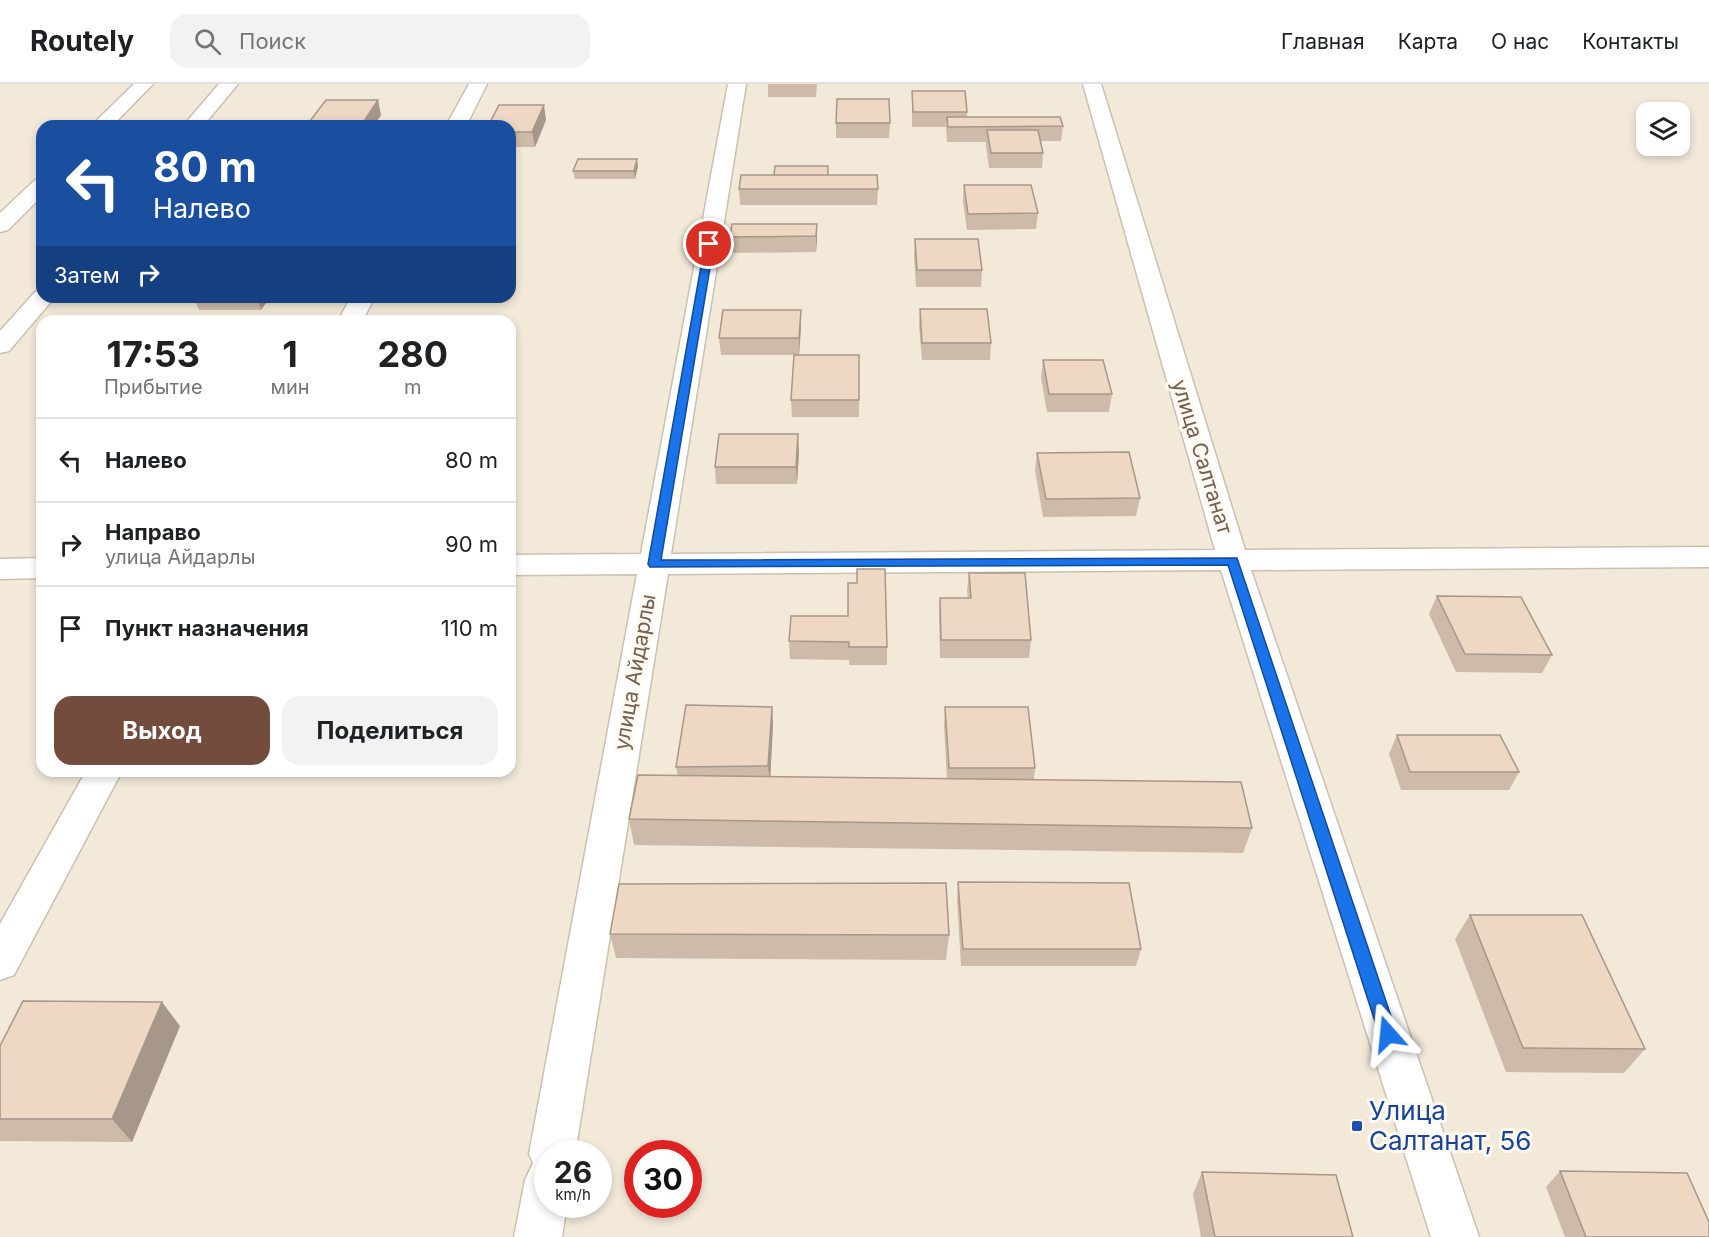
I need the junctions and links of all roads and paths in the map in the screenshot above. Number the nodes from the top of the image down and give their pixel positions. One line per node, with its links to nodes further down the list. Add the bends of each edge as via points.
1 (144, 84): 6 (street)
2 (229, 84): 7 (street)
3 (478, 84): 8 (street)
4 (737, 84): 15 (street, улица Айдарлы)
5 (1092, 84): 14 (street, улица Салтанат)
6 (107, 120)
7 (198, 120)
8 (459, 120)
9 (36, 190): 10 (street)
10 (0, 225)
11 (38, 303): 12 (street)
12 (0, 346)
13 (1709, 557): 14 (street)
14 (1233, 561): 15 (street); 24 (street, улица Салтанат)
15 (654, 564): 16 (street); 21 (street, улица Айдарлы)
16 (516, 565)
17 (36, 568): 18 (street)
18 (0, 569)
19 (101, 777): 20 (street)
20 (0, 962)
21 (554, 1140)
22 (541, 1218): 23 (street)
23 (538, 1237)
24 (1455, 1237)

